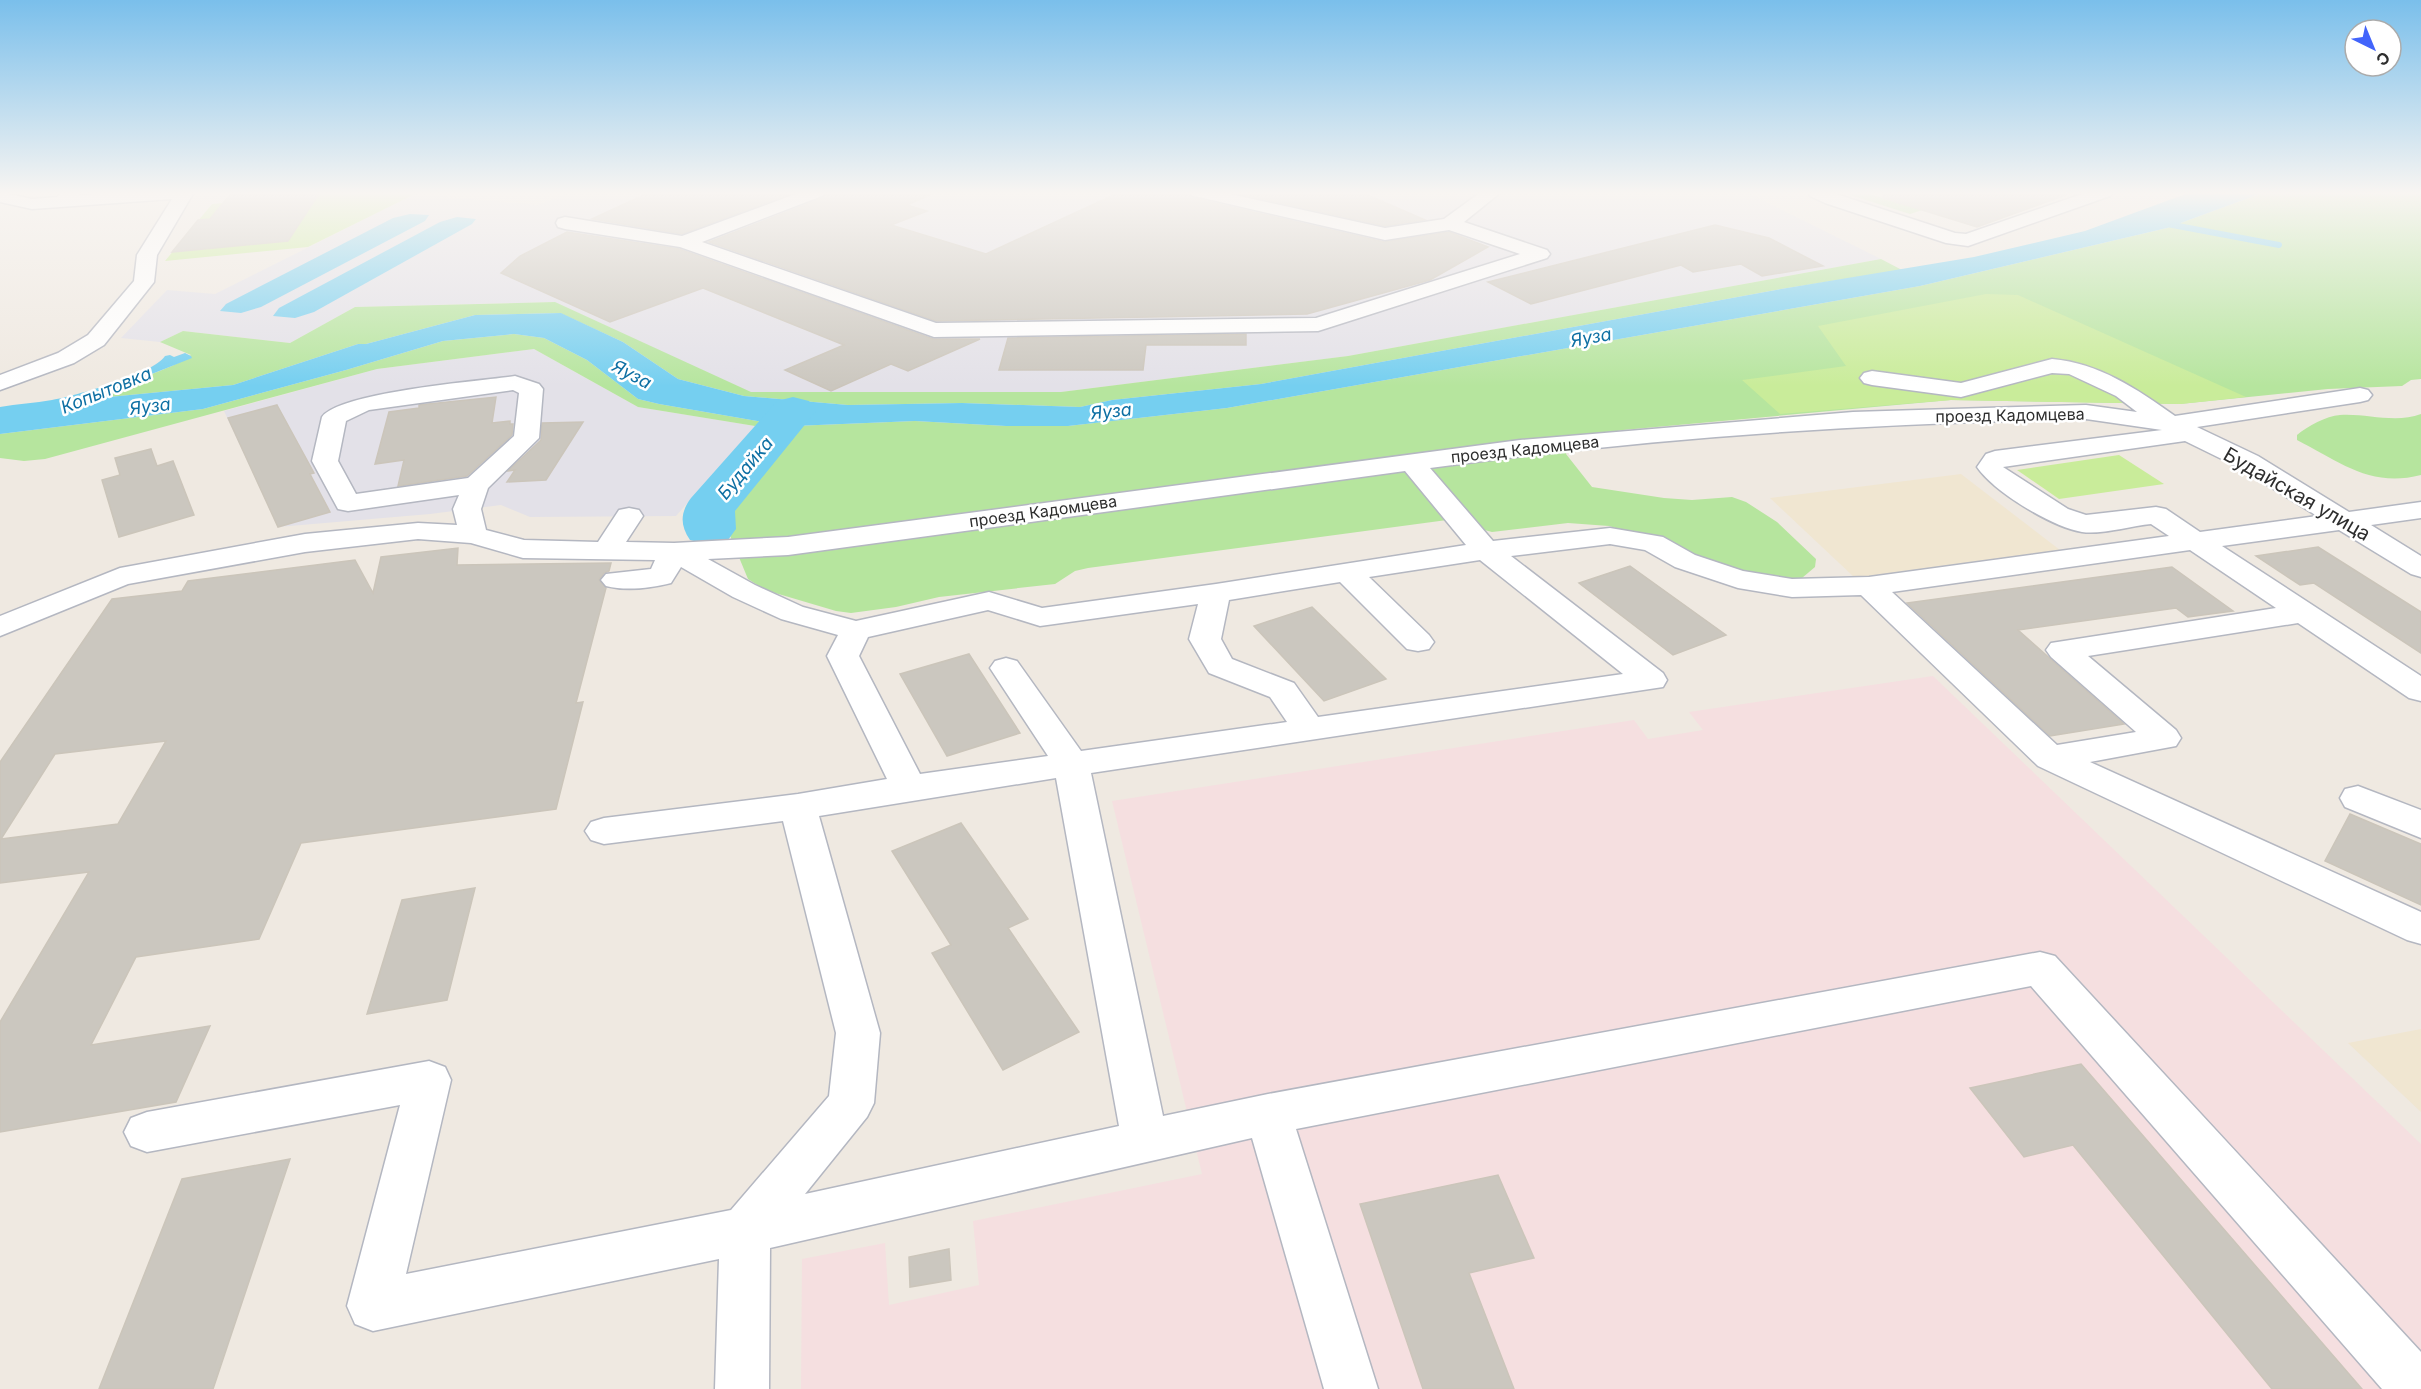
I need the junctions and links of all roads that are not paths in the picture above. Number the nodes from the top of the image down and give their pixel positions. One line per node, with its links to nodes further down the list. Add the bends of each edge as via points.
1 (147, 257): 5 (street, via 144,282 96,340 66,358)
2 (726, 257): 3 (street, via 934,330 1318,324)
3 (1531, 257)
4 (1872, 378): 7 (street, via 1961,390 2052,366 2074,368 2124,391)
5 (0, 383)
6 (2360, 395): 7 (street, проезд Кадомцева)
7 (2180, 429): 8 (street, проезд Кадомцева, via 2086,412 1877,418 1531,447); 12 (street, Будайская улица, via 2249,462); 14 (street, via 1995,459 1990,467 1997,476 2058,515 2084,524 2156,515)
8 (1411, 462): 16 (street); 17 (street, проезд Кадомцева, via 788,546)
9 (476, 485): 9 (street, via 348,503 325,461 334,417 364,404 515,384 531,389 526,438); 13 (street, via 467,509)
10 (2421, 510): 12 (street)
11 (629, 516): 15 (street)
12 (2346, 522): 14 (street); 18 (street, Будайская улица)
13 (473, 536): 15 (street, проезд Кадомцева, via 523,549); 24 (street, проезд Кадомцева, via 418,531 305,543 180,573 120,577)
14 (2198, 542): 21 (street); 23 (street)
15 (607, 550): 17 (street, проезд Кадомцева)
16 (1486, 550): 19 (street); 21 (street, via 1610,536 1653,543 1685,561 1738,579 1792,588); 29 (street, via 1651,680)
17 (683, 551): 20 (street, via 661,577); 25 (street, via 744,591 792,613)
18 (2421, 568)
19 (1347, 573): 22 (street); 26 (street)
20 (616, 580)
21 (1869, 586): 30 (street)
22 (1216, 593): 25 (street, via 1040,617 989,601); 29 (street, via 1205,639 1220,666 1281,690)
23 (2305, 614): 28 (street); 30 (street, via 2062,650 2164,738)
24 (0, 627)
25 (856, 630): 32 (street, via 843,656)
26 (1418, 642)
27 (1006, 668): 31 (street)
28 (2421, 691)
29 (1309, 729): 31 (street)
30 (2050, 758): 37 (street)
31 (1071, 763): 32 (street); 40 (street)
32 (909, 788): 34 (street)
33 (2358, 798): 35 (street)
34 (798, 807): 36 (street); 41 (street, via 858,1033 851,1103)
35 (2421, 825)
36 (604, 831)
37 (2421, 929)
38 (1268, 1114): 40 (street); 43 (street); 44 (street, via 2040,968)
39 (147, 1132): 41 (street, via 429,1080 373,1306)
40 (1145, 1141): 41 (street)
41 (745, 1230): 42 (street)
42 (742, 1389)
43 (1351, 1389)
44 (2418, 1389)

